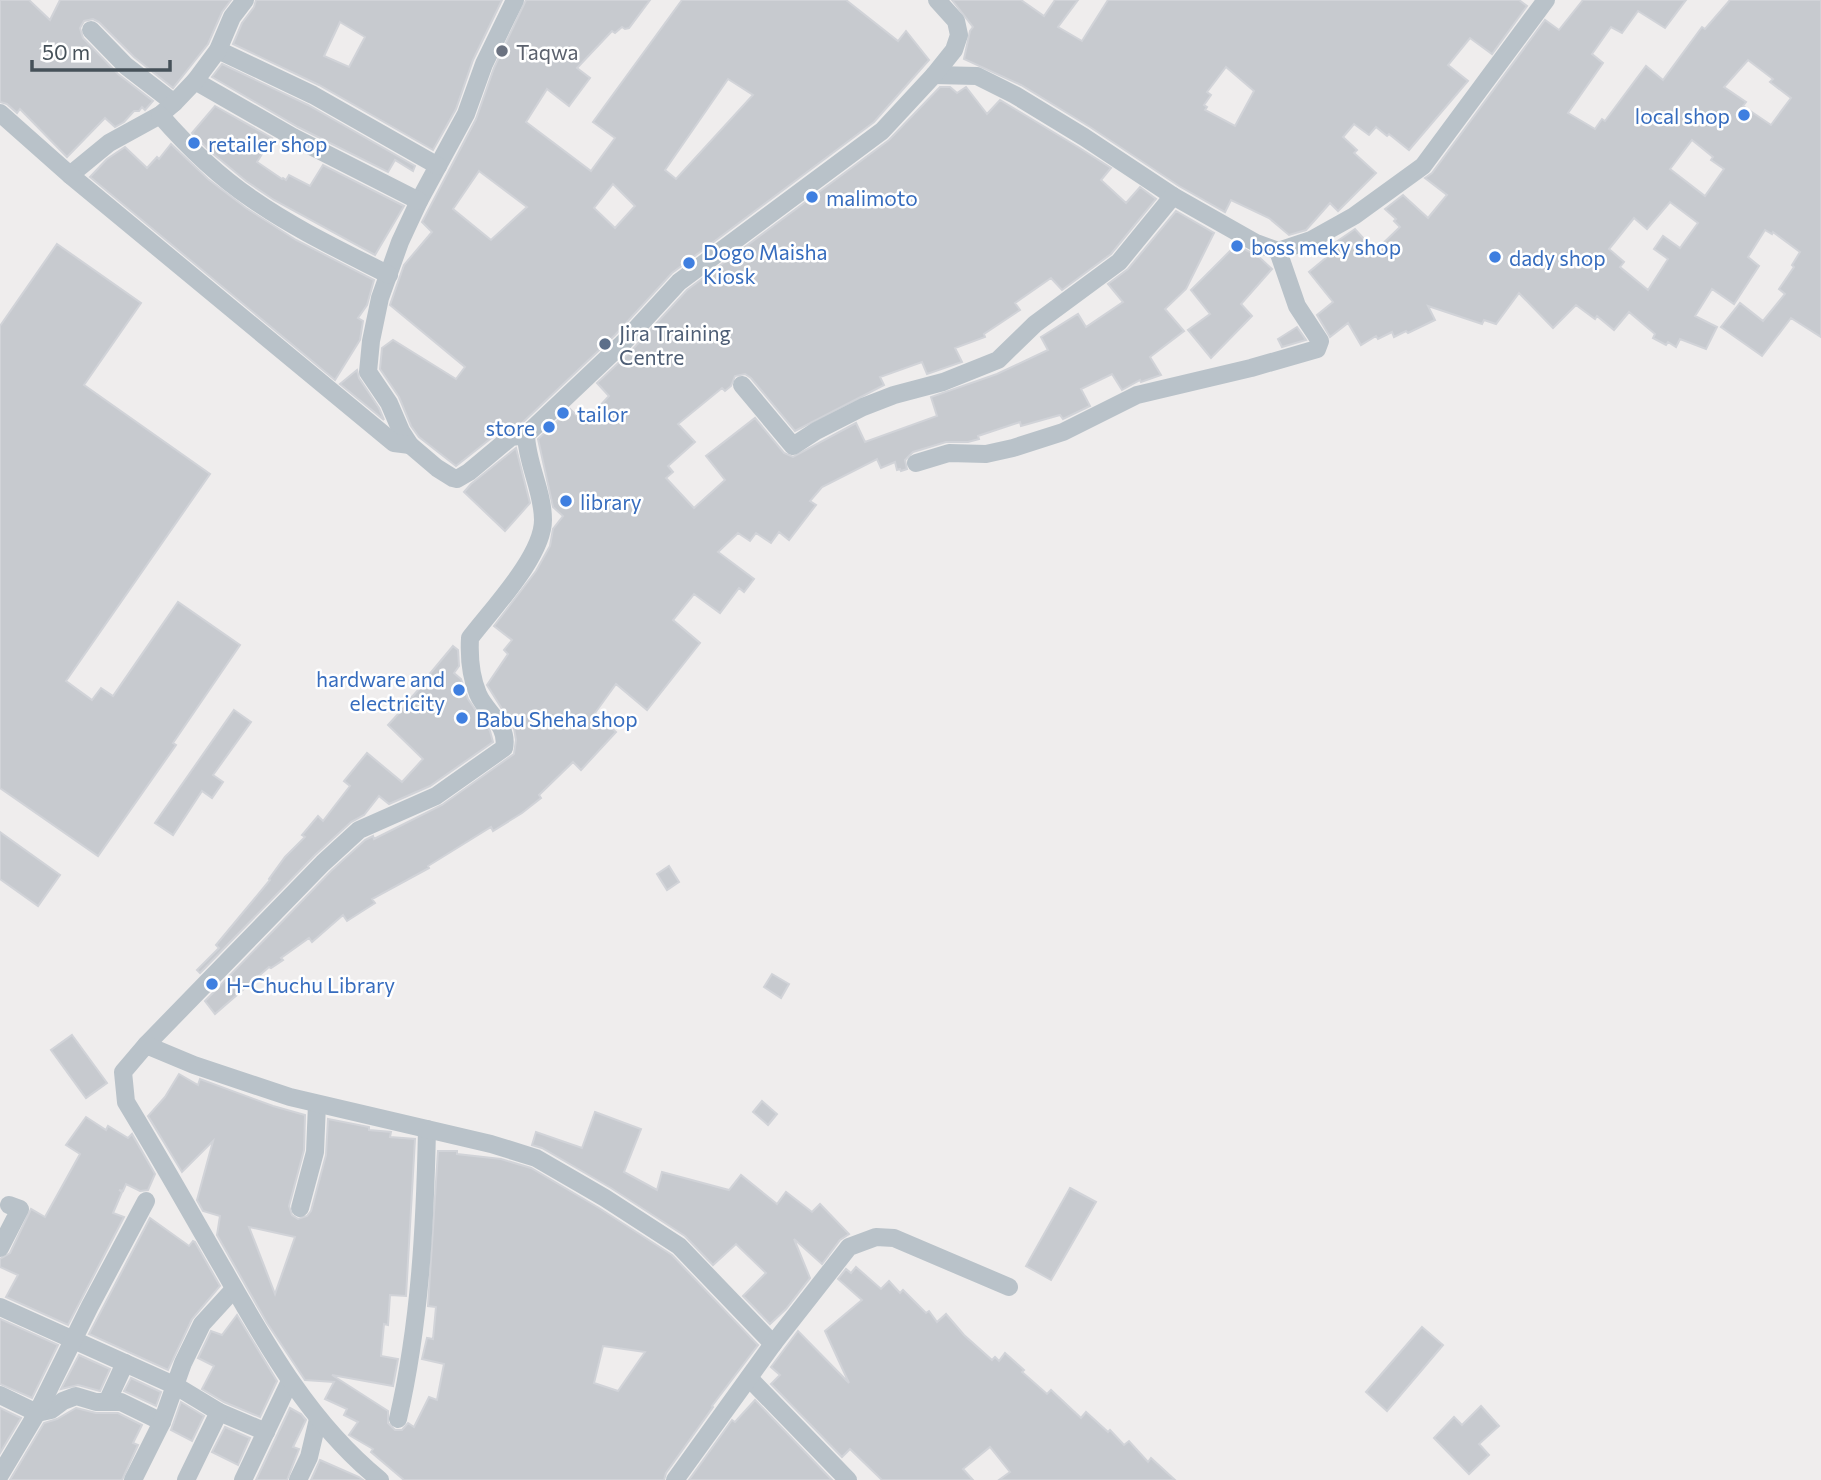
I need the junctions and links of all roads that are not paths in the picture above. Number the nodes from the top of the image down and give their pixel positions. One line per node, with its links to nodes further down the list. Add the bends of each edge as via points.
1 (245, 0): 6 (street)
2 (515, 0): 12 (street, via 466,114)
3 (937, 0): 7 (street, via 956,21 959,35 954,50)
4 (1546, 0): 16 (street, via 1423,166 1354,216 1311,240)
5 (91, 30): 9 (street, via 126,66)
6 (218, 50): 8 (street); 12 (street, via 313,95)
7 (934, 75): 14 (street, via 977,76 1015,95); 19 (street, via 882,131 679,282 623,343)
8 (195, 81): 9 (street); 15 (street)
9 (174, 103): 11 (street)
10 (0, 113): 13 (street)
11 (160, 116): 13 (street, via 109,143); 17 (street, via 250,198)
12 (438, 166): 15 (street)
13 (70, 175): 20 (street, via 394,443)
14 (1174, 196): 16 (street); 18 (street, via 1119,262 1035,324 998,360 863,407 793,446)
15 (419, 201): 17 (street)
16 (1278, 251): 21 (street, via 1297,306 1320,341 1317,349 1137,395 1063,432 1013,448 986,454 949,453)
17 (389, 275): 20 (street, via 380,298 368,372)
18 (742, 386)
19 (526, 435): 20 (street, via 511,437 457,479); 22 (street, via 543,520 536,551 470,638 471,674 479,696 503,730 504,748 436,796 359,830)
20 (410, 445)
21 (916, 463)
22 (146, 1045): 23 (street); 30 (street, via 123,1072 126,1102)
23 (317, 1104): 24 (street); 27 (street, via 315,1152)
24 (427, 1129): 33 (street, via 536,1158 605,1198 679,1246); 43 (street, via 422,1268)
25 (146, 1201): 32 (street)
26 (9, 1205): 28 (street, via 20,1209)
27 (300, 1208)
28 (0, 1248)
29 (1009, 1287): 33 (street, via 894,1238 876,1237 849,1247)
30 (234, 1289): 36 (street); 37 (street, via 202,1324)
31 (0, 1307): 32 (street)
32 (72, 1341): 34 (street); 41 (street)
33 (773, 1344): 35 (street)
34 (125, 1363): 37 (street); 39 (street)
35 (750, 1378): 53 (street); 54 (street)
36 (290, 1381): 42 (street); 45 (street)
37 (176, 1386): 40 (street); 44 (street)
38 (2, 1401): 41 (street)
39 (107, 1402): 41 (street, via 76,1396); 44 (street, via 121,1402)
40 (219, 1412): 45 (street); 49 (street)
41 (37, 1413): 47 (street)
42 (318, 1419): 46 (street); 51 (street)
43 (398, 1419)
44 (162, 1422): 48 (street)
45 (266, 1432): 50 (street)
46 (362, 1474): 52 (street)
47 (0, 1475)
48 (133, 1480)
49 (186, 1480)
50 (243, 1480)
51 (298, 1480)
52 (380, 1480)
53 (675, 1480)
54 (848, 1480)

